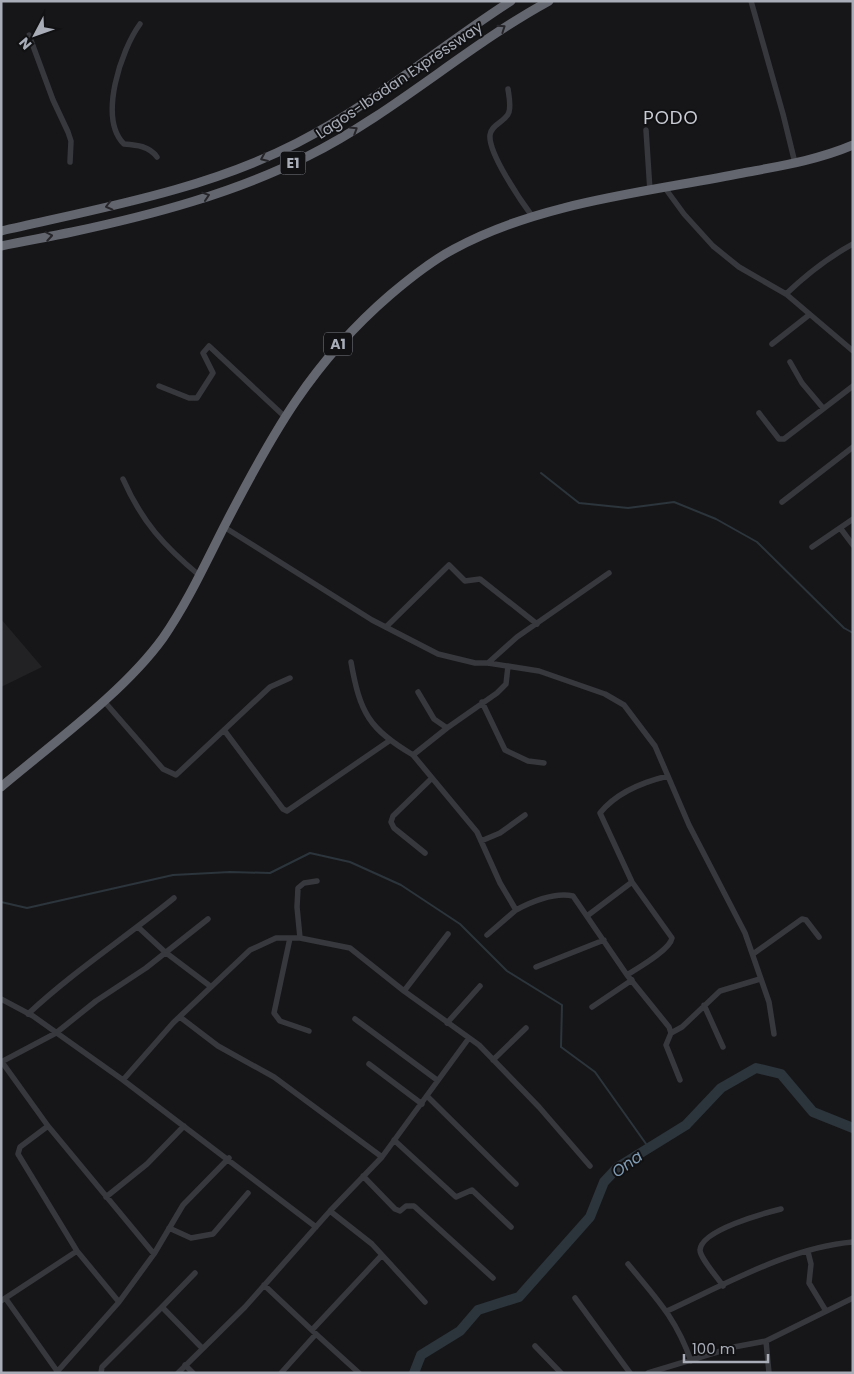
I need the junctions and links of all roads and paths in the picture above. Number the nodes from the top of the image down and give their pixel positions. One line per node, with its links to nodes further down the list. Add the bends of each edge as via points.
1 (511, 1): 15 (highway, Lagos-Ibadan Expressway / E1, one-way to 15, via 367,102 297,143 262,159 179,189)
2 (550, 1): 17 (highway, Lagos-Ibadan Expressway / E1, one-way to 2, via 144,215 220,192 288,166 350,133 509,23)
3 (751, 1): 11 (street)
4 (140, 24): 9 (street, via 126,45 115,88 112,123 124,144 140,145)
5 (30, 35): 10 (street, via 71,141)
6 (508, 89): 14 (street, via 508,115 492,128 490,134 496,158)
7 (646, 130): 13 (street)
8 (853, 145): 11 (highway, A1)
9 (157, 157)
10 (70, 162)
11 (795, 163): 12 (highway, A1)
12 (665, 188): 13 (highway, A1); 18 (street, via 712,246 739,267)
13 (650, 191): 14 (highway, A1)
14 (532, 216): 27 (highway, A1, via 453,249 401,285 335,347)
15 (1, 231)
16 (853, 244): 18 (street, via 831,255)
17 (1, 246)
18 (786, 294): 19 (street)
19 (809, 315): 20 (street); 21 (street)
20 (772, 344)
21 (853, 351)
22 (790, 362): 25 (street, via 802,384)
23 (159, 386): 27 (street, via 197,398 212,376 212,369 203,353 210,346)
24 (853, 386): 25 (street)
25 (823, 408): 26 (street, via 784,439 780,439)
26 (759, 413)
27 (284, 416): 32 (highway, A1)
28 (853, 447): 30 (street)
29 (123, 479): 37 (street, via 148,526 164,545)
30 (782, 502)
31 (853, 520): 33 (street)
32 (224, 527): 37 (highway, A1); 39 (street)
33 (841, 529): 34 (street); 35 (street)
34 (853, 544)
35 (812, 547)
36 (609, 572): 38 (street)
37 (200, 576): 45 (highway, A1, via 152,653)
38 (538, 624): 39 (street, via 480,579 465,581 449,565); 41 (street, via 517,637)
39 (386, 628): 41 (street, via 438,654)
40 (351, 662): 49 (street, via 359,698 372,725)
41 (488, 663): 42 (street)
42 (508, 666): 46 (street, via 506,684); 52 (street, via 539,671 605,694 624,705 655,746)
43 (290, 678): 48 (street, via 270,687)
44 (418, 692): 47 (street, via 434,719)
45 (104, 700): 48 (street, via 163,769 176,776); 54 (highway, A1)
46 (482, 702): 47 (street); 51 (street, via 505,750 528,761)
47 (447, 728): 50 (street)
48 (224, 730): 49 (street, via 287,811)
49 (389, 741): 50 (street)
50 (413, 755): 53 (street)
51 (544, 763)
52 (668, 776): 59 (street, via 637,785 600,813); 72 (street)
53 (432, 778): 56 (street, via 467,819); 57 (street, via 390,822)
54 (1, 787)
55 (525, 815): 56 (street)
56 (481, 842): 61 (street)
57 (425, 853)
58 (317, 881): 69 (street, via 304,883 298,888)
59 (632, 882): 62 (street); 74 (street, via 672,938 665,949)
60 (174, 898): 64 (street)
61 (516, 910): 62 (street, via 530,902 562,894 573,896); 66 (street)
62 (587, 916): 70 (street)
63 (208, 919): 71 (street)
64 (138, 927): 71 (street); 83 (street, via 61,983)
65 (448, 934): 79 (street)
66 (487, 935)
67 (820, 937): 72 (street, via 802,919)
68 (290, 938): 69 (street); 77 (street, via 276,938 250,950); 88 (street, via 274,1013 280,1021)
69 (300, 938): 79 (street, via 350,948)
70 (604, 940): 73 (street); 74 (street)
71 (165, 952): 77 (street); 90 (street)
72 (753, 954): 75 (street)
73 (536, 967)
74 (627, 975): 76 (street)
75 (760, 979): 81 (street, via 727,988); 91 (street)
76 (632, 980): 82 (street); 89 (street)
77 (210, 986): 84 (street)
78 (480, 986): 86 (street)
79 (404, 991): 86 (street)
80 (1, 999): 83 (street)
81 (704, 1005): 89 (street, via 682,1027); 93 (street)
82 (592, 1007)
83 (28, 1014): 90 (street)
84 (180, 1017): 97 (street); 105 (street, via 218,1046 274,1077)
85 (355, 1020): 98 (street)
86 (448, 1023): 92 (street)
87 (526, 1028): 94 (street)
88 (309, 1031)
89 (671, 1032): 99 (street, via 666,1045)
90 (56, 1033): 95 (street); 97 (street)
91 (774, 1034)
92 (470, 1038): 94 (street); 98 (street)
93 (723, 1047)
94 (493, 1060): 107 (street)
95 (1, 1062): 102 (street)
96 (369, 1064): 101 (street)
97 (123, 1080): 103 (street)
98 (437, 1080): 100 (street)
99 (680, 1080)
100 (428, 1097): 101 (street); 109 (street)
101 (422, 1104): 104 (street)
102 (48, 1126): 111 (street); 118 (street, via 20,1147 18,1154)
103 (184, 1126): 106 (street); 111 (street, via 147,1164)
104 (394, 1140): 105 (street); 115 (street, via 456,1197 472,1190)
105 (382, 1157): 108 (street)
106 (229, 1158): 114 (street); 116 (street, via 189,1197)
107 (590, 1166)
108 (363, 1176): 113 (street); 124 (street, via 395,1209 400,1211 406,1206 414,1206)
109 (516, 1184)
110 (248, 1193): 116 (street, via 213,1234 191,1238)
111 (106, 1197): 120 (street)
112 (781, 1209): 126 (street, via 735,1223 703,1242 700,1250 703,1257)
113 (330, 1211): 114 (street); 121 (street)
114 (316, 1227): 125 (street)
115 (511, 1227)
116 (169, 1228): 120 (street)
117 (853, 1242): 119 (street)
118 (77, 1251): 129 (street); 130 (street)
119 (808, 1252): 126 (street); 134 (street, via 811,1264 809,1283)
120 (154, 1254): 130 (street)
121 (382, 1254): 131 (street); 135 (street)
122 (628, 1264): 133 (street)
123 (195, 1273): 132 (street)
124 (493, 1278)
125 (264, 1285): 135 (street); 138 (street)
126 (723, 1286): 133 (street)
127 (575, 1298): 148 (street)
128 (853, 1298): 134 (street)
129 (3, 1300): 141 (street)
130 (119, 1302): 141 (street)
131 (425, 1302)
132 (162, 1306): 138 (street); 142 (street, via 102,1367)
133 (667, 1311): 139 (street, via 682,1335)
134 (826, 1311): 136 (street)
135 (314, 1332): 145 (street); 146 (street)
136 (766, 1340): 139 (street); 150 (street)
137 (535, 1346): 147 (street)
138 (202, 1348): 140 (street)
139 (692, 1361): 149 (street)
140 (185, 1365): 143 (street); 144 (street)
141 (57, 1372)
142 (101, 1373)
143 (178, 1373)
144 (193, 1373)
145 (281, 1373)
146 (359, 1373)
147 (560, 1373)
148 (630, 1373)
149 (648, 1373)
150 (769, 1373)

